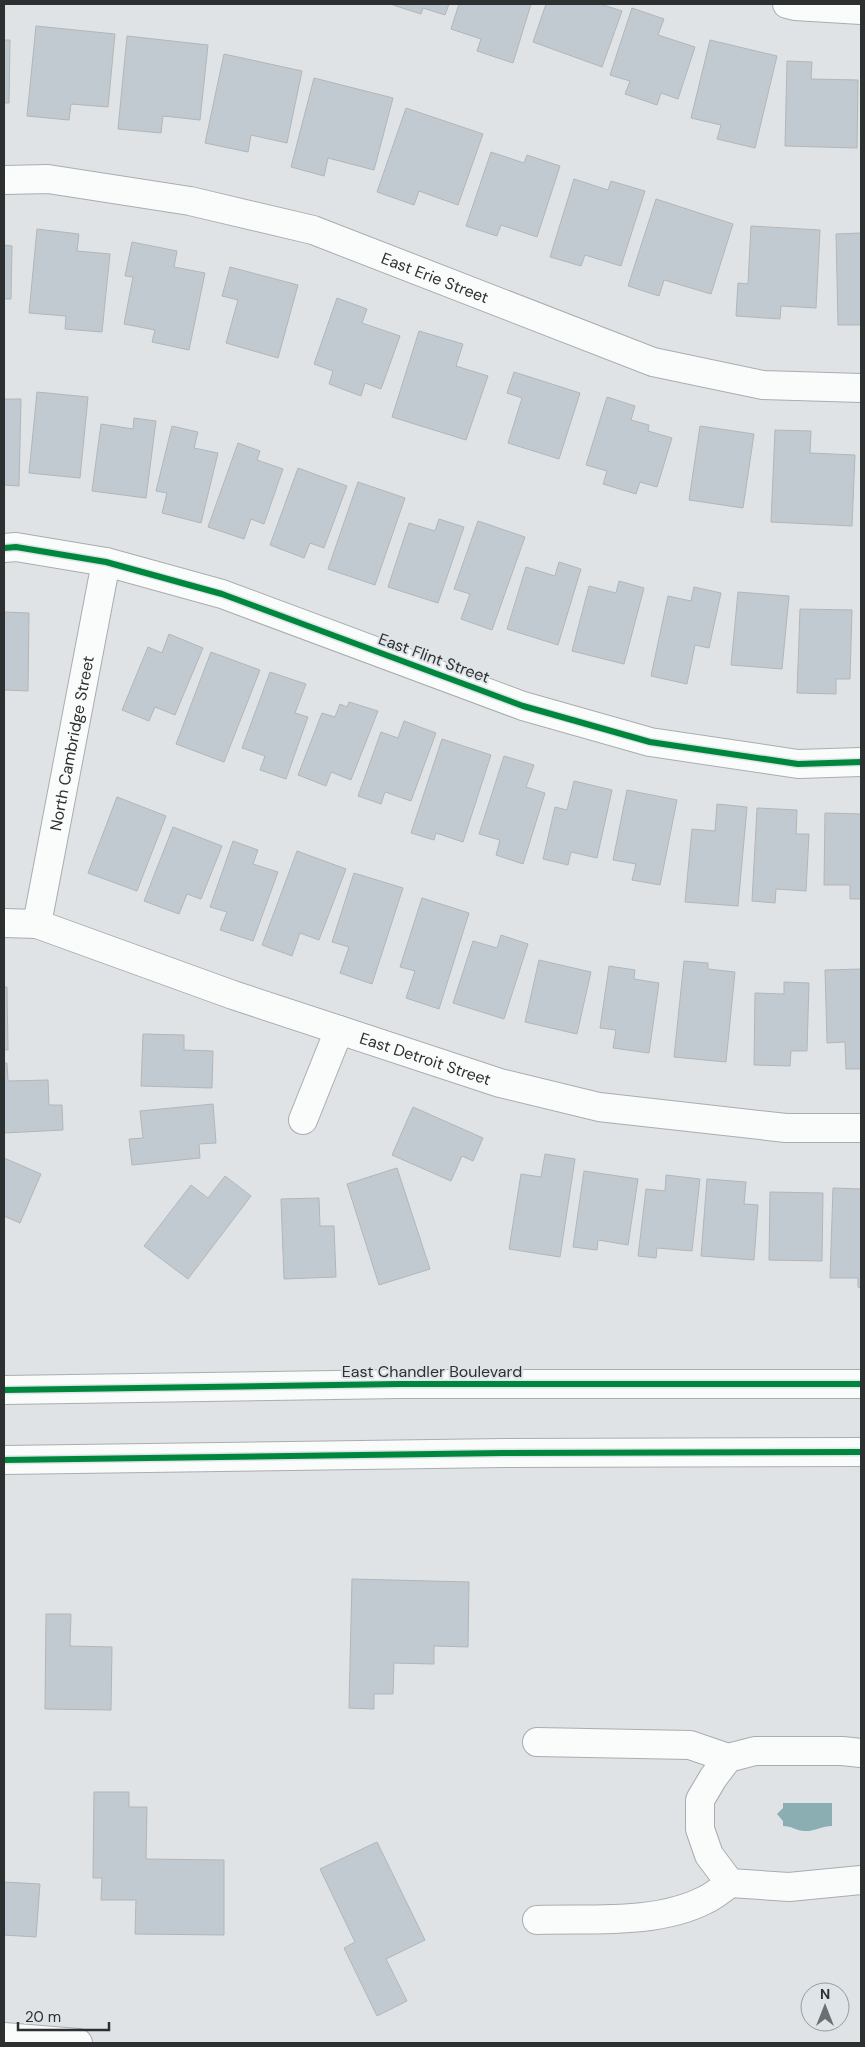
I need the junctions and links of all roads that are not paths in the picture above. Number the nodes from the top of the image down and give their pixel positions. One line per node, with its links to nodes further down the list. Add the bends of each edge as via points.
1 (787, 4): 2 (street)
2 (861, 10)
3 (4, 180): 4 (street, East Erie Street, via 48,179 190,201 313,230 653,362 762,385)
4 (861, 388)
5 (4, 548): 6 (street, East Flint Street)
6 (106, 562): 7 (street, East Flint Street, via 222,594 523,706 650,742 798,764); 9 (street, North Cambridge Street)
7 (861, 762)
8 (4, 923): 9 (street, East Detroit Street)
9 (36, 924): 10 (street, East Detroit Street)
10 (338, 1030): 11 (street); 12 (street, East Detroit Street, via 500,1083 599,1107 786,1128)
11 (304, 1120)
12 (861, 1128)
13 (861, 1384): 14 (street, East Chandler Boulevard, via 399,1384)
14 (4, 1390)
15 (861, 1452): 16 (street)
16 (4, 1460)
17 (537, 1742): 19 (street, via 690,1745)
18 (861, 1753): 19 (street, via 754,1751)
19 (728, 1758): 21 (street, via 700,1800 700,1829 709,1855)
20 (861, 1880): 21 (street, via 789,1887)
21 (730, 1883): 22 (street, via 706,1900 647,1918)
22 (537, 1920)
23 (4, 2037): 24 (street)
24 (78, 2043)

